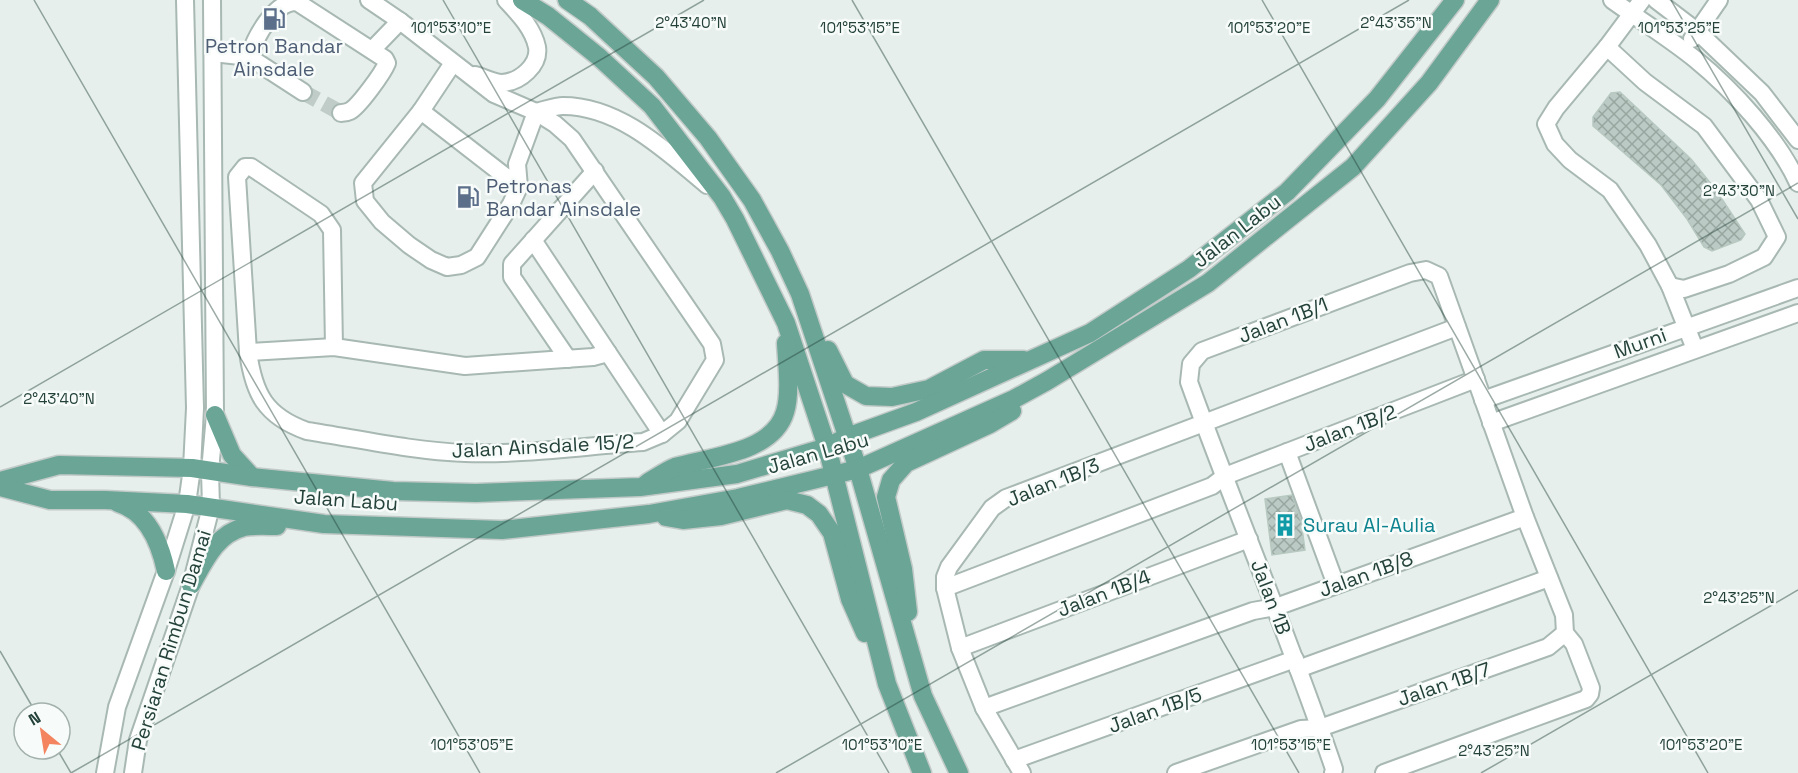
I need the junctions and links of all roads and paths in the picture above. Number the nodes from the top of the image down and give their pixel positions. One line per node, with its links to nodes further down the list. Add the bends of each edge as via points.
1 (185, 0): 59 (street, Persiaran Rimbun Damai, via 195,408)
2 (213, 0): 18 (street, Persiaran Rimbun Damai)
3 (369, 0): 13 (street)
4 (506, 0): 21 (street, via 532,34 537,48 535,63 522,76 502,83)
5 (522, 0): 30 (main road, via 548,16 652,106)
6 (567, 0): 37 (main road, via 656,77 708,138 752,200 780,251)
7 (1612, 0): 12 (street)
8 (1654, 1): 12 (street); 14 (street)
9 (1717, 1): 14 (street)
10 (1453, 2): 46 (main road, Jalan Labu, via 1377,99 1287,192 1189,269 1090,333)
11 (1488, 4): 49 (main road, Jalan Labu, via 1429,83 1353,167 1208,283)
12 (1638, 18): 15 (street); 17 (street)
13 (400, 21): 16 (street); 20 (street)
14 (1698, 32): 17 (street); 26 (street, via 1762,93)
15 (1607, 47): 34 (street, via 1546,124 1555,144 1570,160 1610,190 1648,245); 34 (street, via 1645,82 1704,126 1759,200 1778,237 1764,257 1729,274 1684,289)
16 (372, 50): 19 (street, via 297,2 290,2 261,30); 25 (street, via 387,63 349,112)
17 (1683, 51): 28 (street, via 1745,108 1788,162)
18 (213, 53): 19 (street); 32 (street, Persiaran Rimbun Damai)
19 (249, 57): 22 (street)
20 (453, 63): 21 (street); 23 (street)
21 (468, 73): 24 (street, via 494,94)
22 (303, 92)
23 (421, 111): 29 (street); 29 (street, via 363,183 365,201 409,245 447,267 477,257)
24 (536, 112): 27 (street, via 572,139); 29 (street, via 517,164); 30 (street, via 562,105 596,111 656,143)
25 (341, 113)
26 (1798, 140)
27 (595, 171): 33 (street); 55 (street, via 715,352 715,360 678,421)
28 (1798, 183)
29 (519, 187)
30 (722, 197): 38 (main road)
31 (240, 215): 32 (street); 41 (street, Jalan Ainsdale 15/2, via 237,177 245,167 251,167 328,221 332,230); 43 (street, Jalan Ainsdale 15/2)
32 (213, 217): 52 (street, Persiaran Rimbun Damai)
33 (533, 240): 44 (street); 45 (street, via 512,264 512,277)
34 (1670, 286): 40 (street)
35 (1796, 288): 40 (street, Murni)
36 (1798, 313): 42 (street, Murni)
37 (807, 314): 46 (main road, via 845,384 866,396 892,398 929,388 984,360); 56 (main road)
38 (786, 323): 57 (main road); 67 (main road, via 785,412 776,429 755,446 672,468)
39 (1457, 327): 48 (street); 53 (street, Jalan 1B/3); 53 (street, Jalan 1B/1, via 1439,276 1426,270 1202,351 1191,364 1189,382)
40 (1686, 327): 42 (street); 47 (street, Murni)
41 (334, 347): 43 (street); 45 (street, via 465,366)
42 (1695, 349): 50 (street, Murni)
43 (248, 352): 55 (street, Jalan Ainsdale 15/2, via 252,377 271,410 288,424 307,431 466,453 643,442)
44 (608, 352): 45 (street); 55 (street)
45 (568, 359)
46 (1032, 360): 56 (main road, Jalan Labu)
47 (1571, 368): 50 (street); 51 (street, Murni)
48 (1476, 379): 51 (street); 58 (street, Jalan 1B/2)
49 (1047, 381): 60 (main road, Jalan Labu); 83 (main road, via 1019,407 906,463 891,480 886,496 903,569)
50 (1579, 391): 54 (street, Murni)
51 (1483, 400): 54 (street)
52 (214, 415): 61 (street, Persiaran Rimbun Damai); 64 (main road, via 232,455)
53 (1204, 423): 63 (street, Jalan 1B); 79 (street, Jalan 1B/3, via 1006,498 992,508 949,567)
54 (1491, 423): 72 (street)
55 (662, 434)
56 (847, 438): 57 (main road, Jalan Labu); 60 (main road)
57 (827, 447): 62 (main road); 67 (main road, Jalan Labu, via 737,474)
58 (1287, 452): 63 (street, Jalan 1B/2); 78 (street)
59 (192, 468): 61 (main road, Jalan Labu); 65 (main road, Jalan Labu, via 59,465); 69 (street, Persiaran Rimbun Damai)
60 (858, 469): 62 (main road, Jalan Labu); 83 (main road)
61 (210, 471): 64 (main road, Jalan Labu); 70 (street, Persiaran Rimbun Damai)
62 (835, 476): 71 (main road, Jalan Labu); 84 (main road)
63 (1225, 476): 74 (street, Jalan 1B); 79 (street, Jalan 1B/2, via 1212,486)
64 (252, 477): 67 (main road, Jalan Labu, via 393,491 476,493)
65 (0, 482)
66 (0, 487): 68 (main road, Jalan Labu, via 50,500)
67 (640, 488)
68 (105, 500): 69 (main road, Jalan Labu); 75 (main road, via 136,511 145,521 162,551)
69 (187, 504): 70 (main road, Jalan Labu); 75 (street, Persiaran Rimbun Damai)
70 (211, 507): 73 (main road, Jalan Labu); 77 (street, Persiaran Rimbun Damai)
71 (649, 514): 73 (main road, Jalan Labu, via 502,530); 84 (main road, via 683,520 732,514 787,500 807,506 819,514 832,533 860,625)
72 (1524, 517): 76 (street); 78 (street, Jalan 1B/8)
73 (324, 524): 77 (main road, via 245,527 228,533 214,546)
74 (1249, 538): 80 (street, Jalan 1B); 82 (street, Jalan 1B/4)
75 (166, 571): 89 (street, Persiaran Rimbun Damai, via 117,707)
76 (1549, 578): 81 (street, via 1564,615); 85 (street, Jalan 1B/5)
77 (191, 585): 90 (street, Persiaran Rimbun Damai, via 138,740)
78 (1336, 585): 80 (street, Jalan 1B/8)
79 (945, 588): 82 (street)
80 (1276, 607): 85 (street, Jalan 1B); 86 (street, Jalan 1B/8, via 1253,611)
81 (1565, 633): 87 (street, Jalan 1B/7, via 1548,648); 95 (street, via 1574,644 1591,688 1586,699)
82 (960, 648): 86 (street)
83 (911, 649): 92 (main road, via 923,696)
84 (879, 655): 91 (main road)
85 (1297, 664): 87 (street, Jalan 1B); 88 (street, Jalan 1B/5)
86 (984, 708): 88 (street)
87 (1320, 728): 93 (street, Jalan 1B/7, via 1300,729); 94 (street, Jalan 1B)
88 (1018, 767)
89 (105, 773)
90 (133, 773)
91 (922, 773)
92 (959, 773)
93 (1176, 773)
94 (1333, 773)
95 (1384, 773)

